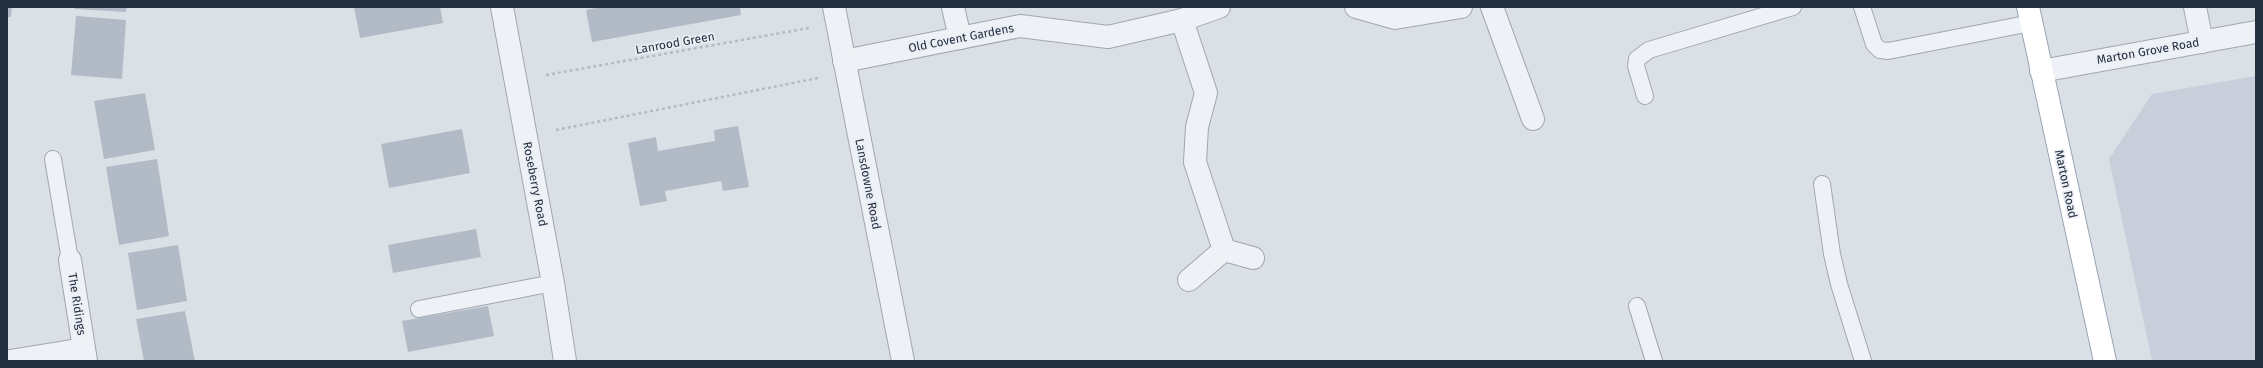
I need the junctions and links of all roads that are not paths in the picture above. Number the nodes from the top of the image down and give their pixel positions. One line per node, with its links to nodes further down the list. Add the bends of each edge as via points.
1 (502, 7): 26 (street, Roseberry Road)
2 (953, 7): 14 (street)
3 (1220, 7): 12 (street, Old Covent Gardens)
4 (1356, 7): 5 (street, via 1395,18)
5 (1461, 7)
6 (1492, 7): 19 (street)
7 (1793, 7): 18 (lane, via 1649,50 1637,59 1636,66)
8 (1862, 7): 11 (lane, via 1874,44 1880,50 1888,51)
9 (2195, 7): 15 (street)
10 (835, 15): 16 (street, Lansdowne Road)
11 (2030, 15): 17 (main road, Marton Road)
12 (1182, 20): 14 (street, Old Covent Gardens, via 1108,37 1020,26); 22 (street, via 1206,93 1197,127 1195,162)
13 (2256, 32): 15 (street, Marton Grove Road)
14 (960, 38): 16 (street, Old Covent Gardens)
15 (2202, 42): 17 (street, Marton Grove Road)
16 (845, 66): 32 (street, Lansdowne Road)
17 (2041, 71): 35 (main road, Marton Road)
18 (1645, 96)
19 (1533, 119)
20 (53, 159): 24 (lane)
21 (1822, 184): 34 (lane, via 1832,254)
22 (1224, 250): 23 (street); 25 (street)
23 (1253, 258)
24 (70, 260): 29 (street, The Ridings)
25 (1189, 280)
26 (553, 283): 28 (lane); 31 (street, Roseberry Road)
27 (1637, 306): 33 (lane)
28 (419, 309)
29 (85, 355): 30 (street, The Ridings)
30 (10, 361)
31 (565, 361)
32 (903, 361)
33 (1654, 361)
34 (1863, 361)
35 (2104, 361)

